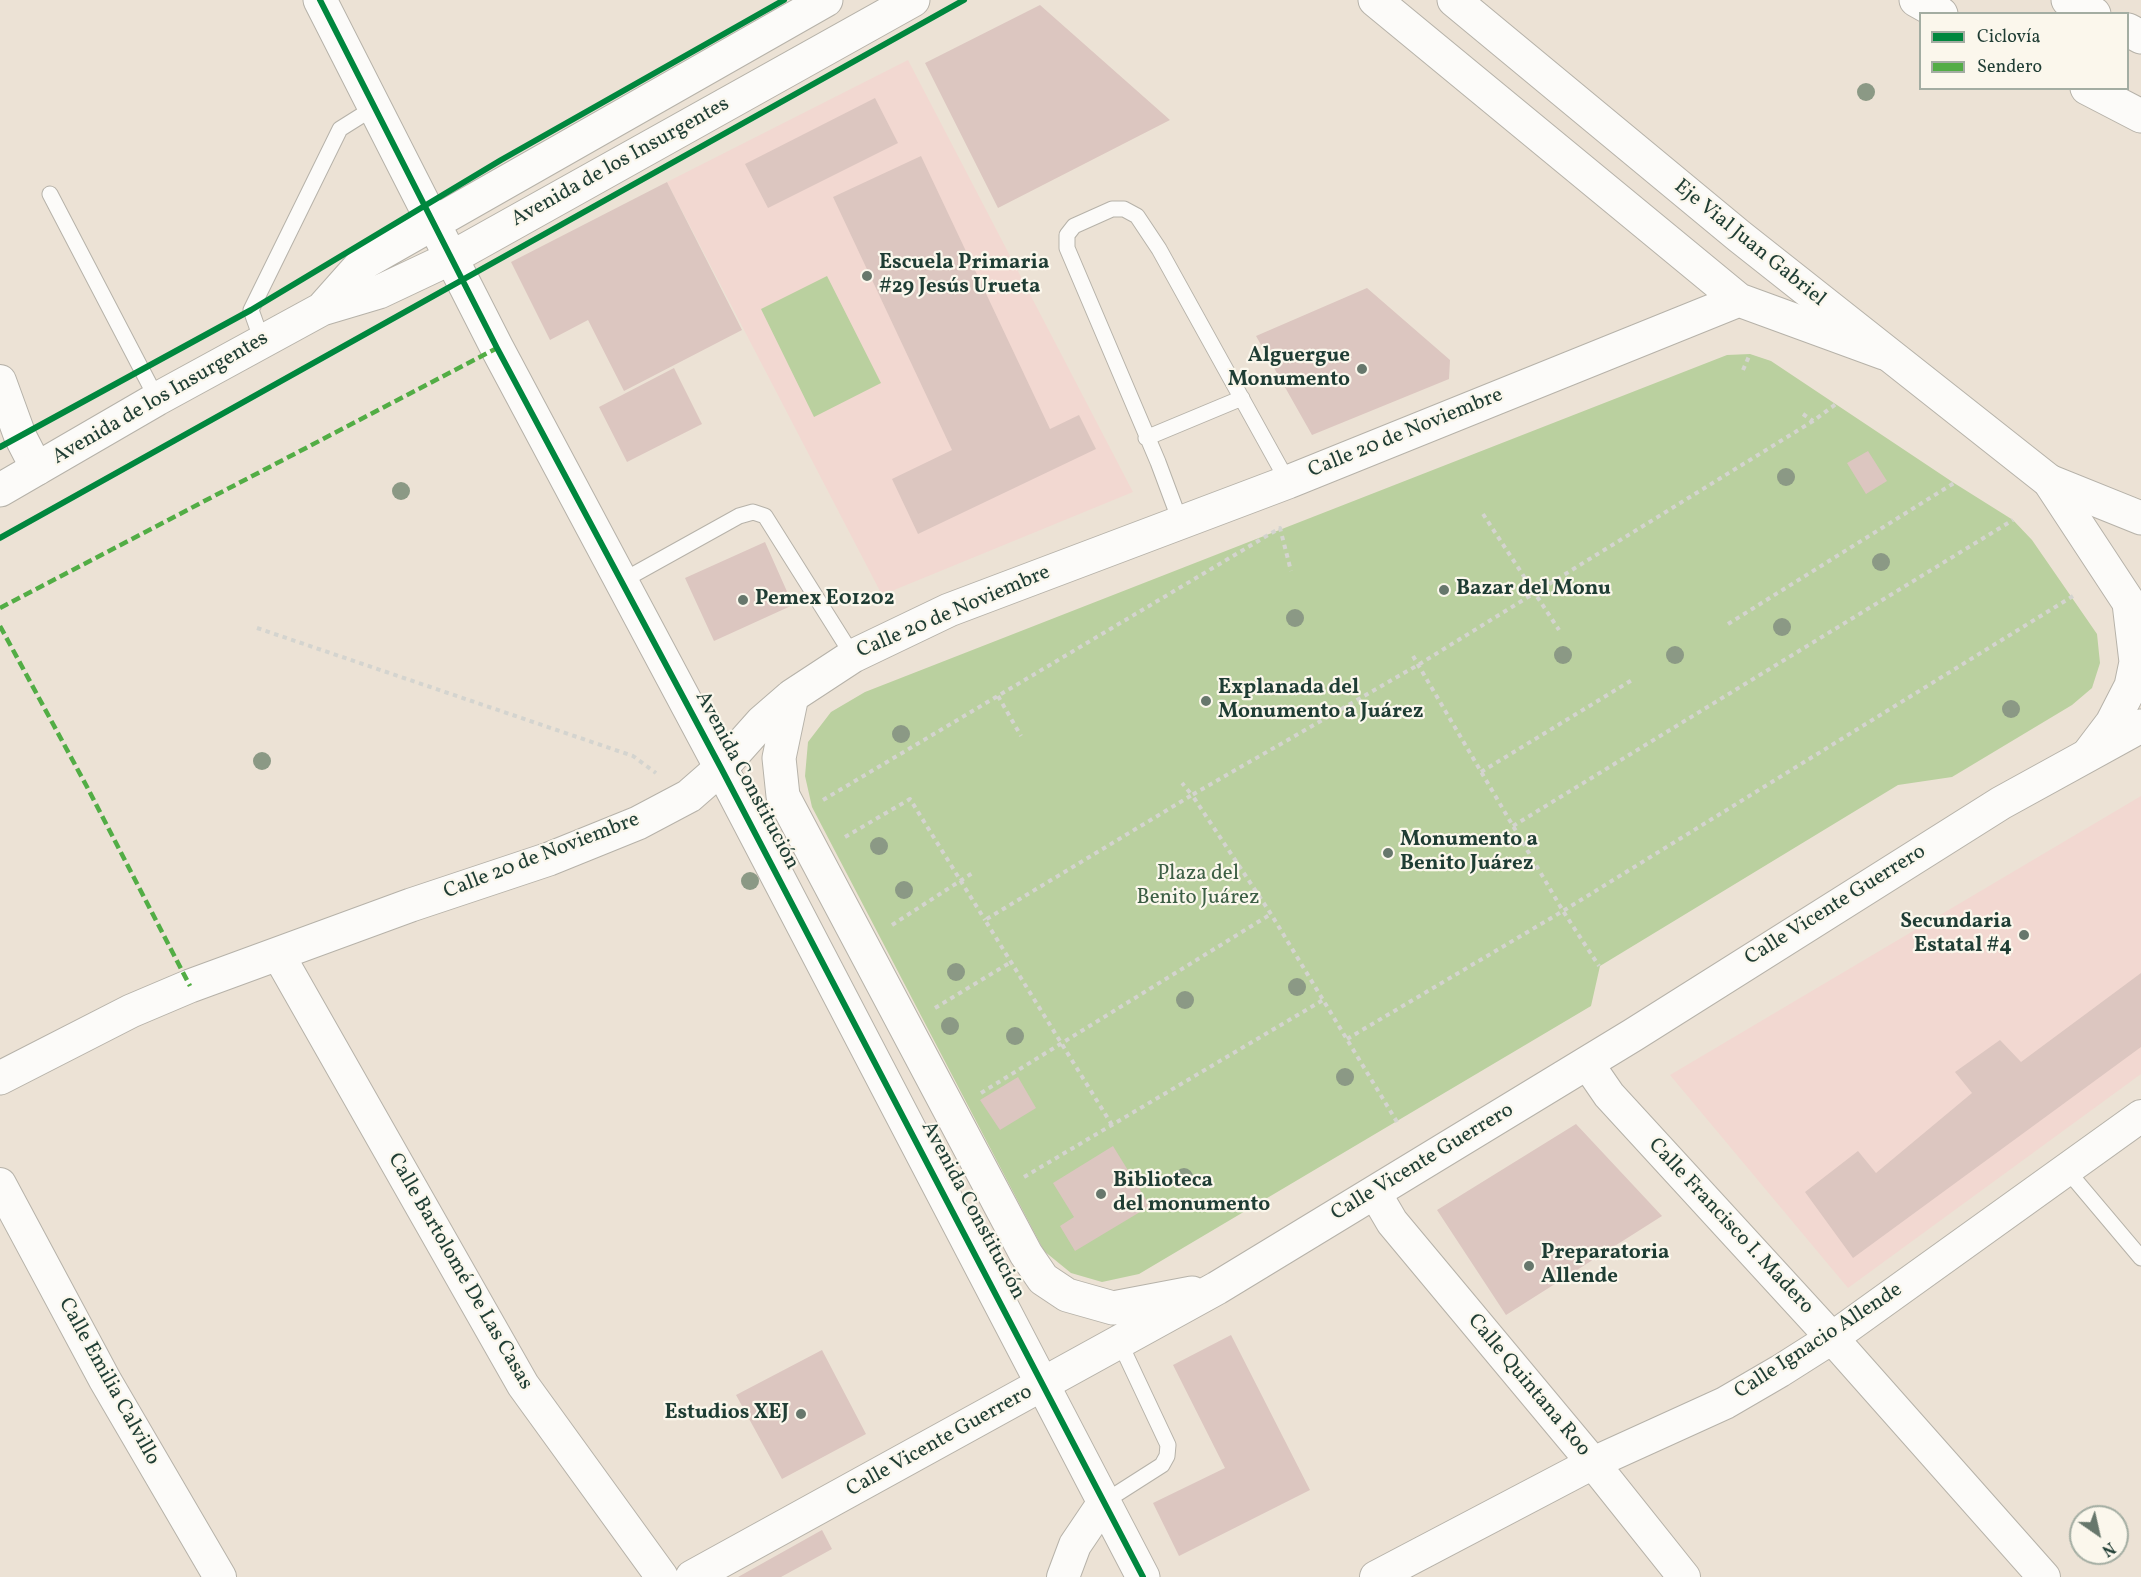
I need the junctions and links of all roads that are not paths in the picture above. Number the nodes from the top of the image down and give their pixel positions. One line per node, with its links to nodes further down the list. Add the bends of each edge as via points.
1 (320, 0): 11 (main road, Avenida Constitución)
2 (826, 0): 14 (main road, Avenida de los Insurgentes)
3 (913, 0): 15 (main road, Avenida de los Insurgentes)
4 (1375, 0): 16 (main road)
5 (1454, 0): 19 (main road, Eje Vial Juan Gabriel)
6 (1916, 0): 8 (main road)
7 (2068, 0): 9 (main road)
8 (1937, 12)
9 (2090, 12)
10 (2091, 90): 12 (main road)
11 (375, 107): 14 (main road, Avenida Constitución); 18 (lane, via 340,129 251,310)
12 (2141, 116)
13 (50, 194): 22 (lane)
14 (433, 223): 15 (main road, Avenida Constitución); 17 (main road, Avenida de los Insurgentes, via 362,264)
15 (451, 258): 17 (main road, Avenida de los Insurgentes, via 379,292); 30 (main road, Avenida Constitución)
16 (1738, 300): 19 (main road); 25 (main road, Calle 20 de Noviembre)
17 (322, 309): 18 (main road, Avenida de los Insurgentes)
18 (262, 341): 22 (main road, Avenida de los Insurgentes)
19 (1884, 353): 26 (main road, Eje Vial Juan Gabriel)
20 (0, 381): 24 (street)
21 (1242, 398): 23 (lane); 23 (lane, via 1137,216 1112,208 1074,226 1067,235 1067,248); 25 (lane)
22 (157, 399): 24 (main road, Avenida de los Insurgentes)
23 (1146, 438): 29 (lane)
24 (37, 469): 27 (main road, Avenida de los Insurgentes)
25 (1288, 482): 29 (main road, Calle 20 de Noviembre)
26 (2049, 482): 28 (main road); 31 (main road)
27 (0, 490)
28 (2141, 518)
29 (1180, 521): 32 (main road, Calle 20 de Noviembre, via 949,610)
30 (622, 581): 32 (lane, via 753,512 765,516 776,529); 36 (main road, Avenida Constitución)
31 (2135, 612): 35 (main road, via 2136,662 2131,686 2112,723)
32 (853, 656): 33 (main road, Calle 20 de Noviembre)
33 (792, 696): 36 (main road, Calle 20 de Noviembre, via 762,722); 45 (main road, via 779,758 783,796 1042,1279 1067,1295 1113,1308)
34 (2141, 726): 35 (main road, Calle Vicente Guerrero)
35 (2090, 752): 38 (main road, Calle Vicente Guerrero, via 2001,803)
36 (721, 768): 37 (main road, Calle 20 de Noviembre, via 688,796 638,823 549,860); 48 (main road, Avenida Constitución)
37 (278, 954): 39 (main road, Calle 20 de Noviembre, via 131,1011); 52 (street, Calle Bartolomé De Las Casas, via 513,1369)
38 (1587, 1063): 43 (main road, Calle Vicente Guerrero); 46 (street, Calle Francisco I. Madero, via 1609,1095)
39 (0, 1078)
40 (2141, 1116): 41 (street, Calle Ignacio Allende)
41 (2067, 1169): 44 (lane); 46 (street, Calle Ignacio Allende)
42 (0, 1184): 51 (street, Calle Emilia Calvillo, via 105,1380)
43 (1375, 1193): 45 (main road, Calle Vicente Guerrero); 49 (street, Calle Quintana Roo, via 1392,1222)
44 (2141, 1258)
45 (1217, 1288): 47 (main road, Calle Vicente Guerrero)
46 (1832, 1338): 49 (street, Calle Ignacio Allende, via 1725,1403); 58 (street, Calle Francisco I. Madero)
47 (1120, 1343): 48 (main road, Calle Vicente Guerrero); 50 (lane, via 1168,1444 1167,1456 1162,1465)
48 (1044, 1386): 50 (main road, Avenida Constitución); 53 (main road, Calle Vicente Guerrero)
49 (1593, 1463): 56 (street, Calle Ignacio Allende); 57 (street, Calle Quintana Roo)
50 (1104, 1502): 54 (street, via 1075,1545); 55 (main road, Avenida Constitución)
51 (220, 1577)
52 (662, 1577)
53 (692, 1577)
54 (1063, 1577)
55 (1143, 1577)
56 (1376, 1577)
57 (1684, 1577)
58 (2044, 1577)

